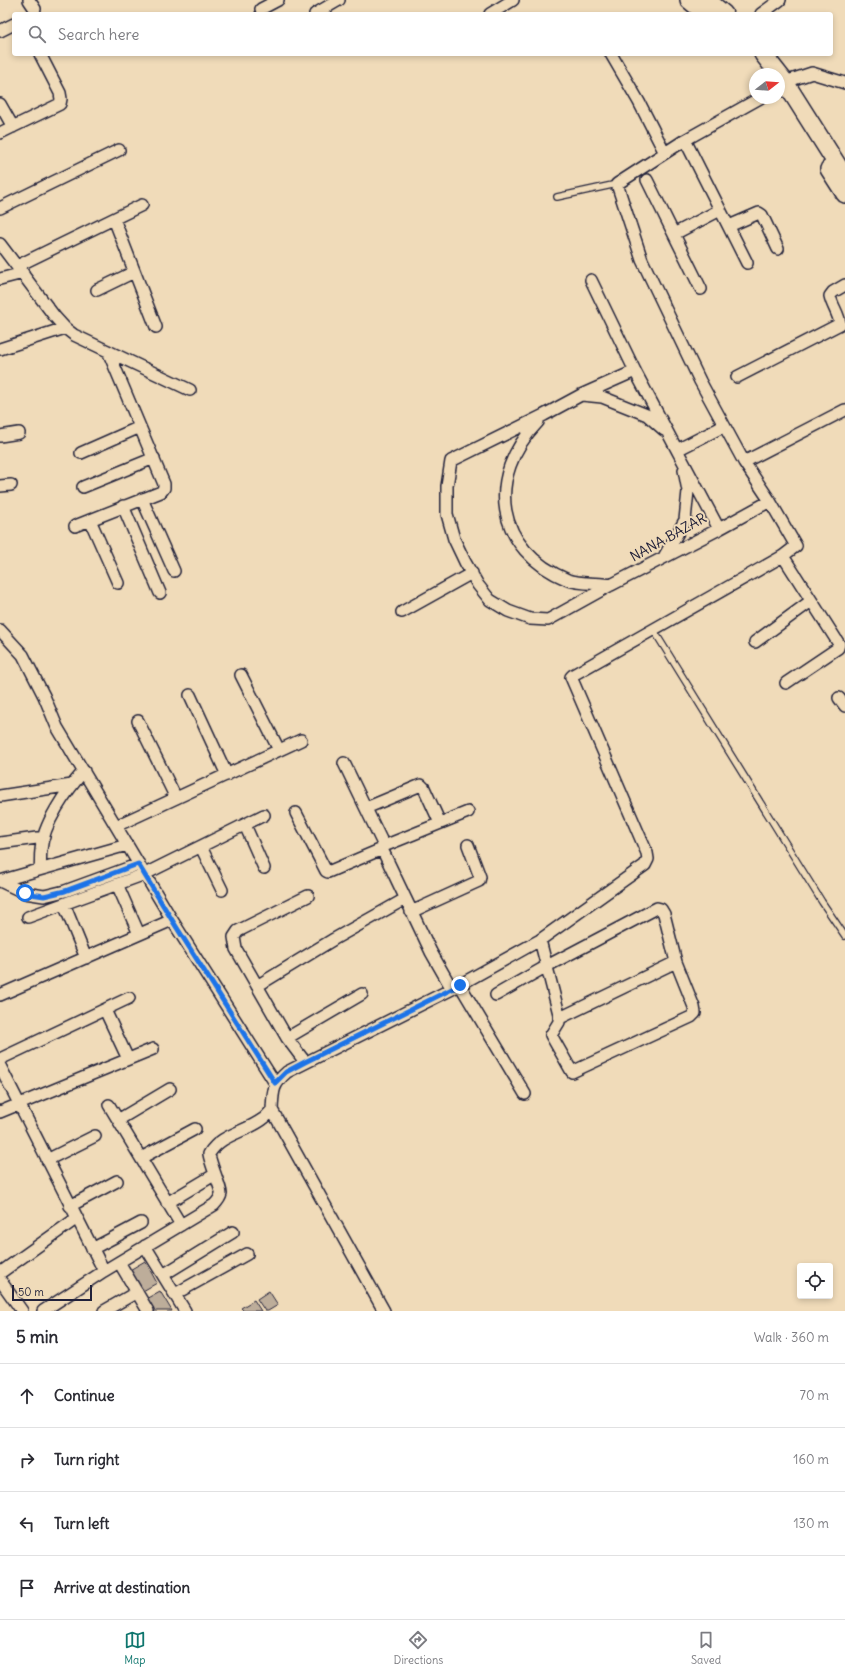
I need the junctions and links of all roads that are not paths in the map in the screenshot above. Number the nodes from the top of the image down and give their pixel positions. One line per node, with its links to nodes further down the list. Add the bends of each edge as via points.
1 (278, 0): 7 (street)
2 (340, 0): 8 (street)
3 (514, 0): 9 (street)
4 (689, 0): 10 (main road)
5 (707, 0): 11 (main road)
6 (777, 1): 12 (street)
7 (261, 9)
8 (319, 12)
9 (493, 12)
10 (704, 12)
11 (722, 12)
12 (763, 12)
13 (12, 25): 14 (street)
14 (0, 32)
15 (41, 56): 27 (street, via 60,93 60,104)
16 (612, 56): 31 (street)
17 (754, 56): 19 (main road)
18 (764, 56): 20 (main road)
19 (762, 68)
20 (771, 68)
21 (845, 83): 22 (street, via 812,73)
22 (785, 85)
23 (785, 90): 32 (main road)
24 (785, 91): 35 (main road)
25 (0, 104): 27 (street)
26 (749, 104): 29 (street)
27 (13, 127): 28 (street)
28 (0, 133)
29 (685, 140): 31 (street); 39 (street)
30 (119, 150): 38 (street)
31 (665, 153): 34 (street)
32 (845, 177)
33 (647, 180): 42 (street)
34 (617, 184): 36 (lane); 63 (street, via 642,260)
35 (845, 194)
36 (557, 197)
37 (142, 205): 40 (street)
38 (0, 208)
39 (720, 210): 41 (street); 42 (street)
40 (114, 219): 46 (street); 47 (street)
41 (729, 226): 44 (street, via 759,213); 45 (street)
42 (674, 234): 51 (street)
43 (0, 244): 46 (street)
44 (778, 249)
45 (747, 263)
46 (20, 270): 48 (street); 54 (street)
47 (134, 272): 52 (street); 53 (street)
48 (0, 279)
49 (591, 280): 57 (street)
50 (845, 285): 58 (street, via 830,296 840,324)
51 (701, 289)
52 (97, 290)
53 (156, 327)
54 (64, 328): 55 (street); 56 (street)
55 (0, 349)
56 (108, 351): 59 (street); 64 (street)
57 (635, 371): 60 (street, NANA BAZAR); 66 (street, NANA BAZAR)
58 (737, 377)
59 (190, 390)
60 (581, 395): 62 (street, NANA BAZAR); 66 (street, via 602,397 647,415)
61 (845, 410): 72 (street)
62 (544, 415): 83 (street, NANA BAZAR, via 451,461 447,486 447,514 454,539); 85 (street, via 526,434 514,456 505,480 505,513 519,544 541,566 570,580)
63 (724, 426): 68 (street); 72 (street)
64 (140, 427): 69 (street); 70 (street)
65 (19, 433): 67 (street)
66 (669, 434): 68 (street, NANA BAZAR)
67 (0, 436)
68 (677, 450): 71 (street, NANA BAZAR)
69 (81, 453)
70 (154, 458): 73 (street); 74 (street, via 164,488 161,492)
71 (683, 461): 79 (street, NANA BAZAR); 81 (street, via 688,491 685,520)
72 (744, 462): 75 (street)
73 (83, 487)
74 (142, 499): 76 (street); 82 (street)
75 (770, 501): 79 (street); 80 (street, via 796,546)
76 (123, 506): 77 (street); 86 (street)
77 (90, 520): 78 (street); 84 (street)
78 (75, 526)
79 (719, 529): 81 (street, NANA BAZAR)
80 (783, 556): 87 (street); 89 (street)
81 (664, 557): 85 (street, NANA BAZAR)
82 (174, 571)
83 (472, 573): 85 (street, NANA BAZAR, via 490,600 508,611 530,619 548,620); 88 (street)
84 (118, 583)
85 (611, 585)
86 (160, 593)
87 (811, 601): 91 (street); 93 (street, via 839,644 838,648)
88 (402, 612)
89 (653, 629): 130 (lane); 131 (street, via 571,677 648,859 645,865)
90 (0, 630): 99 (street, via 23,655 57,727)
91 (755, 642)
92 (241, 675): 97 (street)
93 (786, 682)
94 (190, 695): 100 (street)
95 (138, 721): 103 (street)
96 (301, 740): 97 (street)
97 (280, 750): 100 (street)
98 (344, 763): 104 (street)
99 (84, 772): 101 (street); 110 (street)
100 (227, 775): 103 (street)
101 (72, 785): 102 (street); 111 (street)
102 (0, 796)
103 (176, 798): 110 (street)
104 (366, 808): 108 (street, via 421,785); 116 (street)
105 (468, 812): 108 (street)
106 (296, 813): 116 (street, via 328,872)
107 (264, 815): 109 (street)
108 (440, 823): 116 (street)
109 (245, 824): 115 (street); 118 (street)
110 (116, 826): 113 (street)
111 (44, 837): 112 (street); 119 (street)
112 (0, 843)
113 (127, 845): 117 (street); 119 (street)
114 (468, 845): 126 (street, via 480,877 479,881)
115 (200, 847): 120 (street); 122 (street)
116 (383, 847): 124 (street)
117 (138, 864): 119 (street, via 65,891 44,896 25,893 0,881); 120 (street)
118 (264, 868)
119 (40, 869)
120 (145, 874): 121 (street); 128 (street)
121 (118, 884): 125 (street); 129 (street)
122 (222, 890)
123 (308, 896): 135 (street, via 238,931 234,937 236,949)
124 (405, 899): 126 (street); 135 (street)
125 (64, 904): 127 (street); 132 (street)
126 (411, 912): 136 (street, via 431,952)
127 (28, 917)
128 (172, 920): 129 (street); 149 (street)
129 (139, 934): 132 (street)
130 (845, 936)
131 (540, 940): 134 (street); 136 (street)
132 (86, 958): 138 (street)
133 (676, 962): 134 (street, via 664,914 657,908); 142 (street); 142 (street, via 694,1007 695,1013 691,1017 572,1072 551,1035)
134 (547, 966): 139 (street); 142 (street)
135 (257, 986): 143 (street)
136 (456, 987): 147 (street); 151 (street)
137 (362, 994): 143 (street)
138 (0, 995)
139 (496, 995)
140 (129, 998): 141 (street)
141 (105, 1010): 145 (street); 146 (street)
142 (560, 1018)
143 (287, 1038): 147 (street)
144 (153, 1049): 145 (street)
145 (128, 1059): 152 (street)
146 (0, 1060)
147 (305, 1062): 149 (street, via 286,1072)
148 (0, 1066): 152 (street)
149 (275, 1083): 154 (street)
150 (170, 1089): 156 (street)
151 (526, 1094)
152 (19, 1104): 155 (street); 160 (street)
153 (109, 1104): 156 (street)
154 (272, 1110): 161 (street, via 263,1119 222,1139 213,1147 208,1154); 184 (street)
155 (0, 1112)
156 (118, 1120): 159 (street)
157 (195, 1129): 159 (street)
158 (96, 1136): 160 (street)
159 (141, 1158): 163 (street)
160 (47, 1160): 164 (street)
161 (214, 1175): 163 (street); 167 (street, via 222,1193 220,1200)
162 (117, 1181): 164 (street)
163 (167, 1203): 167 (street)
164 (70, 1206): 165 (street)
165 (77, 1218): 170 (street); 174 (street)
166 (141, 1223): 170 (street)
167 (181, 1225): 169 (street)
168 (233, 1232): 175 (street)
169 (145, 1246): 172 (street); 175 (street)
170 (92, 1249): 173 (street)
171 (248, 1254): 178 (street)
172 (119, 1262): 173 (street); 177 (street)
173 (104, 1271): 180 (street)
174 (0, 1273)
175 (163, 1275): 178 (street)
176 (0, 1280): 179 (street)
177 (137, 1292): 181 (street); 182 (street)
178 (175, 1294): 183 (street)
179 (22, 1311)
180 (42, 1311)
181 (104, 1311)
182 (148, 1311)
183 (185, 1311)
184 (384, 1311)

